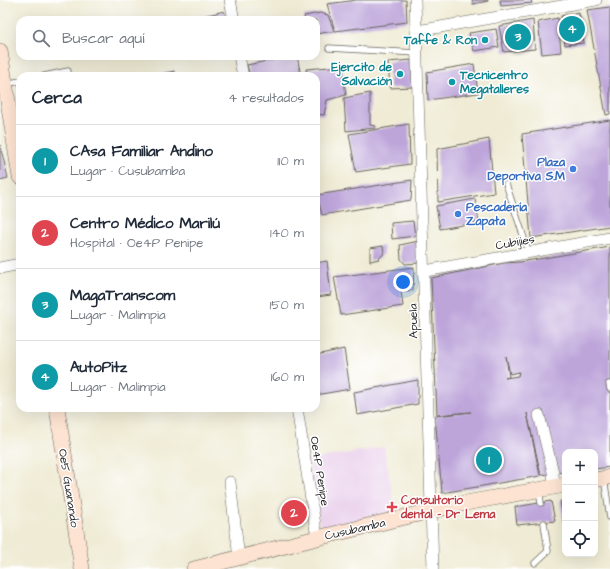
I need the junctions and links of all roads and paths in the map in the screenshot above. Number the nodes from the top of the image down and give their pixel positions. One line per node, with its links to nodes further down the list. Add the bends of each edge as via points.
1 (230, 0): 4 (street)
2 (415, 0): 5 (street, Apuela)
3 (596, 0): 5 (street)
4 (233, 16)
5 (417, 31): 8 (street, Apuela)
6 (329, 48): 8 (lane)
7 (0, 51): 14 (street)
8 (418, 53): 21 (street, Apuela)
9 (241, 60): 12 (street)
10 (68, 71): 11 (lane)
11 (63, 72)
12 (242, 72)
13 (16, 82): 14 (lane)
14 (5, 84): 15 (street)
15 (16, 153)
16 (506, 184): 18 (lane)
17 (610, 238): 18 (street, Cubijies)
18 (529, 253): 21 (street, Cubijies)
19 (16, 265): 20 (street)
20 (0, 268)
21 (425, 271): 28 (street, Apuela)
22 (58, 412): 34 (street, Oe5 Guanando)
23 (298, 412): 31 (street, Oe4P Penipe)
24 (539, 414): 27 (street, via 553,472)
25 (603, 478): 29 (lane)
26 (230, 482): 32 (street)
27 (560, 486): 28 (street, Cusubamba, via 540,496)
28 (431, 511): 31 (street, Cusubamba); 36 (street, Apuela)
29 (610, 518)
30 (544, 523): 33 (lane, via 548,551)
31 (317, 538): 32 (street, Cusubamba)
32 (239, 558): 35 (street, Cusubamba)
33 (535, 563)
34 (82, 569)
35 (194, 569)
36 (433, 569)

